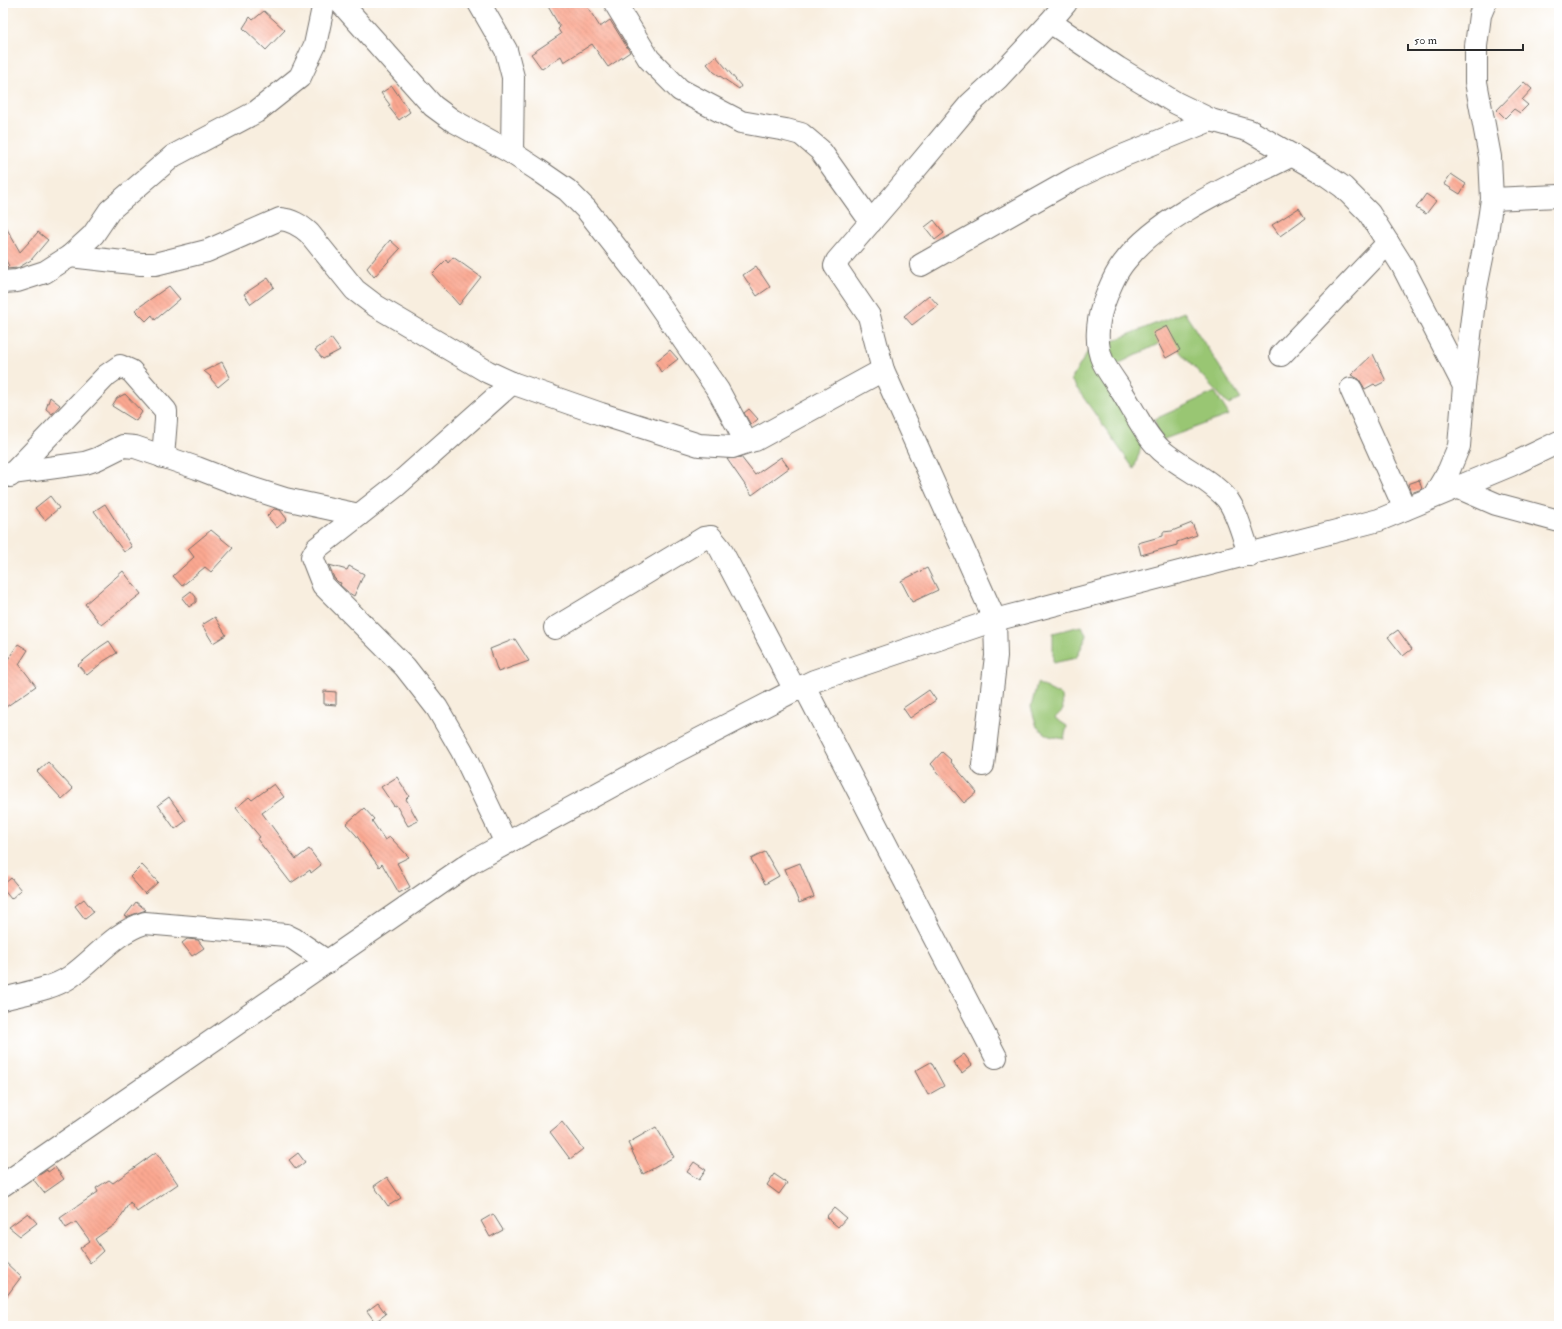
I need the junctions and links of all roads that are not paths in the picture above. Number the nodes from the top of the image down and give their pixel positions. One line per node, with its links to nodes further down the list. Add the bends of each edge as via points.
1 (324, 3): 15 (street, via 315,44 300,77 256,112 173,156 110,210 93,235)
2 (341, 3): 9 (street, via 433,106 452,120)
3 (479, 3): 9 (street, via 506,50 513,77)
4 (615, 3): 13 (street, via 649,59 680,90 741,122 801,134 820,150)
5 (1066, 3): 7 (street)
6 (1485, 3): 12 (street, via 1480,14 1476,46 1476,82 1490,157)
7 (1050, 22): 8 (street, via 1118,68 1176,103); 13 (street, via 970,104)
8 (1211, 120): 10 (street, via 1250,131); 16 (street, via 1076,178)
9 (512, 153): 23 (street, via 568,190 586,209 641,279 718,390 744,438)
10 (1292, 156): 14 (street, via 1343,187 1369,213); 32 (street, via 1197,204 1145,241 1126,260 1110,285 1098,318 1098,341 1102,361 1147,432 1161,450 1226,498)
11 (1559, 196): 12 (street)
12 (1492, 199): 21 (street, via 1475,293)
13 (871, 222): 19 (street, via 835,266 869,316)
14 (1388, 243): 18 (street); 21 (street, via 1402,265)
15 (70, 256): 17 (street, via 45,272 17,281); 20 (street, via 155,264 207,251 280,219 290,220 309,233 355,290 376,306 488,372)
16 (922, 265)
17 (3, 282)
18 (1281, 355)
19 (883, 370): 23 (street, via 755,440); 33 (street)
20 (512, 383): 23 (street, via 699,445 723,448); 30 (street, via 396,486)
21 (1464, 386): 28 (street, via 1459,446)
22 (1351, 389): 29 (street)
23 (750, 440)
24 (1559, 442): 27 (street)
25 (163, 457): 26 (street, via 135,447 123,446 85,463); 26 (street, via 166,411 131,371 120,366 107,375); 30 (street, via 285,498)
26 (8, 478)
27 (1457, 487): 28 (street); 31 (street, via 1496,504)
28 (1433, 497): 29 (street)
29 (1405, 510): 32 (street, via 1379,520)
30 (359, 515): 37 (street, via 317,548 312,557 323,585 405,667 437,708 462,751)
31 (1559, 521)
32 (1250, 555): 33 (street)
33 (995, 620): 35 (street); 36 (street, via 996,656)
34 (555, 628): 35 (street, via 704,538 711,537 720,548)
35 (799, 688): 37 (street); 40 (street)
36 (983, 765)
37 (506, 843): 38 (street, via 470,863)
38 (328, 962): 39 (street, via 286,935 145,923 124,932 70,977); 41 (street)
39 (3, 998)
40 (996, 1057)
41 (3, 1185)

